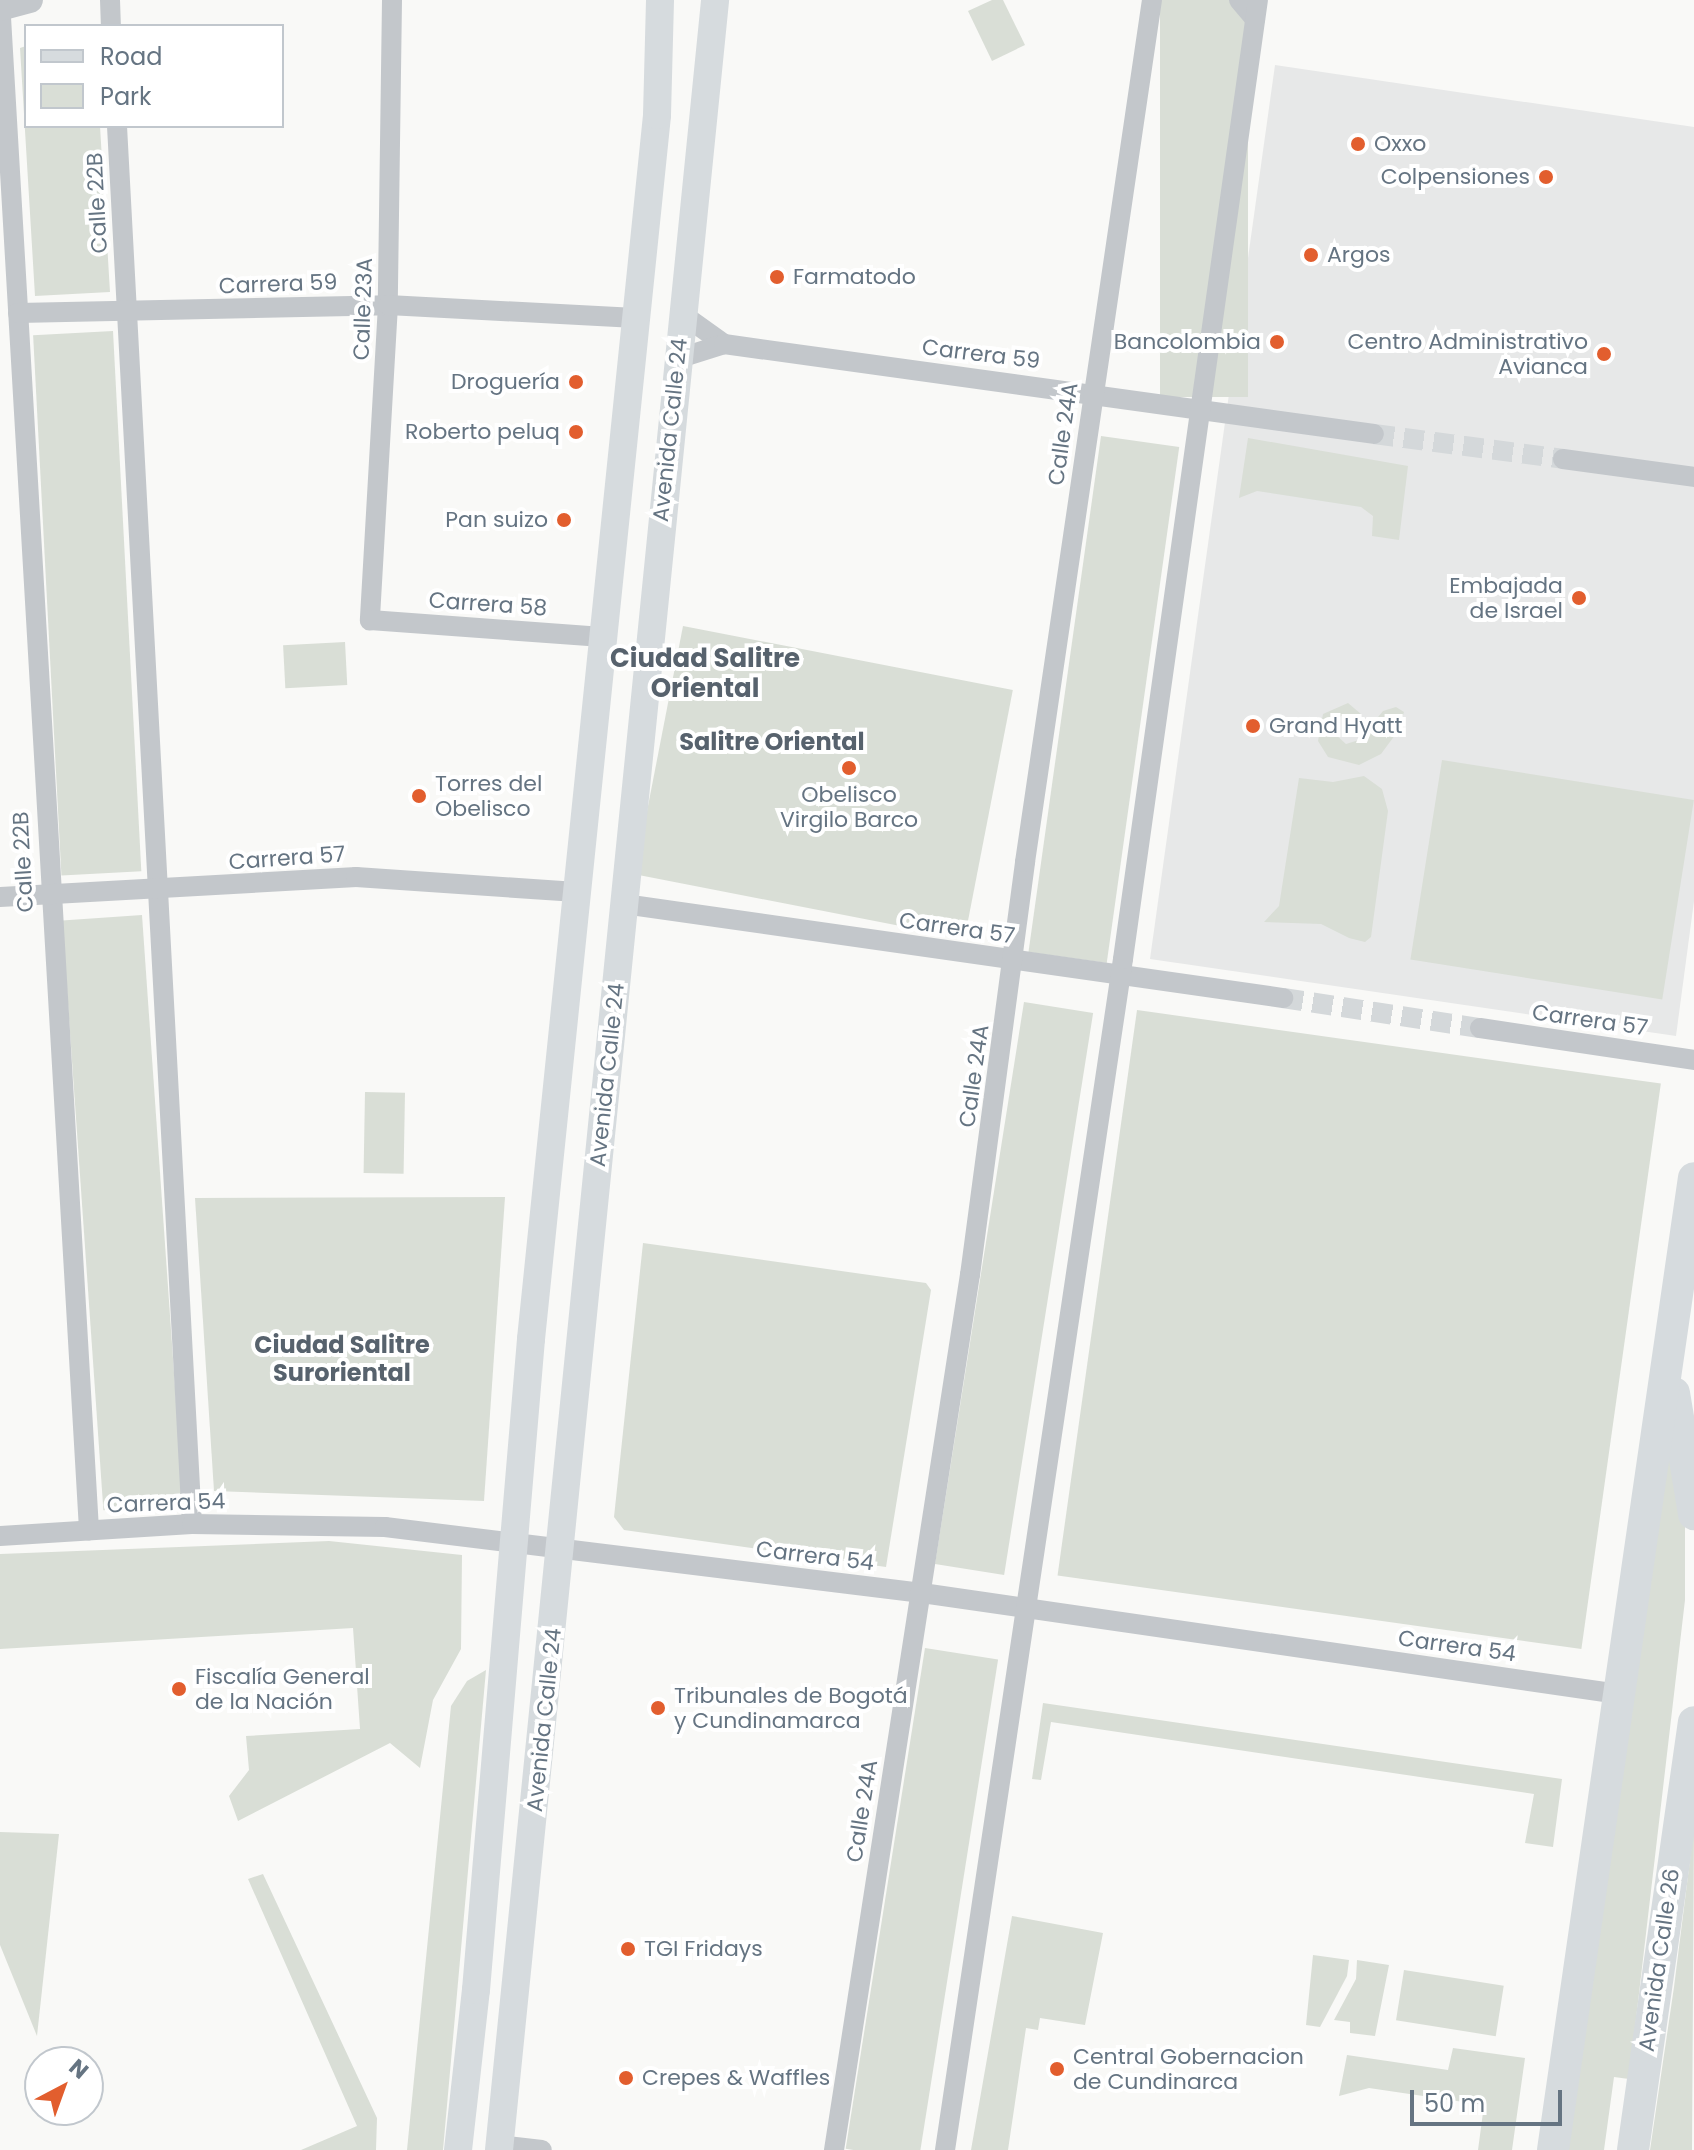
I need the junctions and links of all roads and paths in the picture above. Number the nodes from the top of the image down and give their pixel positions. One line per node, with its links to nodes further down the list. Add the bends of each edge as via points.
1 (0, 0): 9 (street, Calle 22B)
2 (30, 0): 9 (street)
3 (110, 0): 11 (street)
4 (392, 0): 13 (street, Calle 23A)
5 (660, 0): 17 (main road, Avenida Calle 24, via 657,115)
6 (1239, 0): 10 (street)
7 (1154, 3): 20 (street, Calle 24A)
8 (717, 4): 16 (main road, Avenida Calle 24)
9 (0, 8): 14 (street, Calle 22B)
10 (1256, 9): 21 (street)
11 (111, 24)
12 (117, 128): 15 (street, Calle 22B)
13 (388, 305): 15 (street, Carrera 59); 17 (street, Carrera 59); 25 (street, Calle 23A)
14 (18, 313): 15 (street, Carrera 59); 29 (street, Calle 22B)
15 (128, 313): 27 (street, Calle 22B)
16 (682, 314): 18 (street, Carrera 59); 19 (main road, Avenida Calle 24)
17 (636, 318): 26 (main road, Avenida Calle 24)
18 (724, 344): 19 (street, Carrera 59); 20 (street, Carrera 59)
19 (677, 359): 31 (main road, Avenida Calle 24)
20 (1093, 393): 21 (street, Carrera 59); 32 (street, Calle 24A)
21 (1201, 409): 22 (street, Carrera 59); 33 (street)
22 (1374, 434)
23 (1563, 459): 24 (street)
24 (1694, 477)
25 (370, 620): 26 (street, Carrera 58)
26 (602, 637): 28 (main road, Avenida Calle 24)
27 (162, 890): 28 (street, Carrera 57, via 356,877); 29 (street, Carrera 57); 40 (street, Calle 22B)
28 (576, 892): 43 (main road, Avenida Calle 24)
29 (49, 894): 30 (street, Carrera 57); 41 (street, Calle 22B)
30 (0, 897)
31 (624, 904): 32 (street, Carrera 57); 44 (main road, Avenida Calle 24)
32 (1014, 961): 33 (street, Carrera 57); 45 (street, Calle 24A)
33 (1120, 976): 34 (street, Carrera 57); 46 (street)
34 (1283, 998)
35 (1480, 1028): 36 (street, Carrera 57)
36 (1694, 1060)
37 (1694, 1178): 38 (main road)
38 (1669, 1347): 39 (main road); 47 (main road)
39 (1694, 1514)
40 (192, 1524): 41 (street, Carrera 54); 43 (street, Carrera 54, via 385,1527)
41 (89, 1530): 42 (street, Carrera 54)
42 (0, 1536)
43 (511, 1543): 44 (street, Carrera 54); 50 (main road, Avenida Calle 24, via 476,1990)
44 (561, 1549): 45 (street, Carrera 54); 49 (main road, Avenida Calle 24)
45 (922, 1593): 46 (street, Carrera 54); 52 (street, Calle 24A)
46 (1022, 1607): 47 (street, Carrera 54); 53 (street)
47 (1619, 1694): 54 (main road)
48 (1694, 1722): 55 (main road, Avenida Calle 26)
49 (499, 2148): 51 (street)
50 (458, 2150)
51 (542, 2150)
52 (834, 2150)
53 (945, 2150)
54 (1553, 2150)
55 (1633, 2150)

